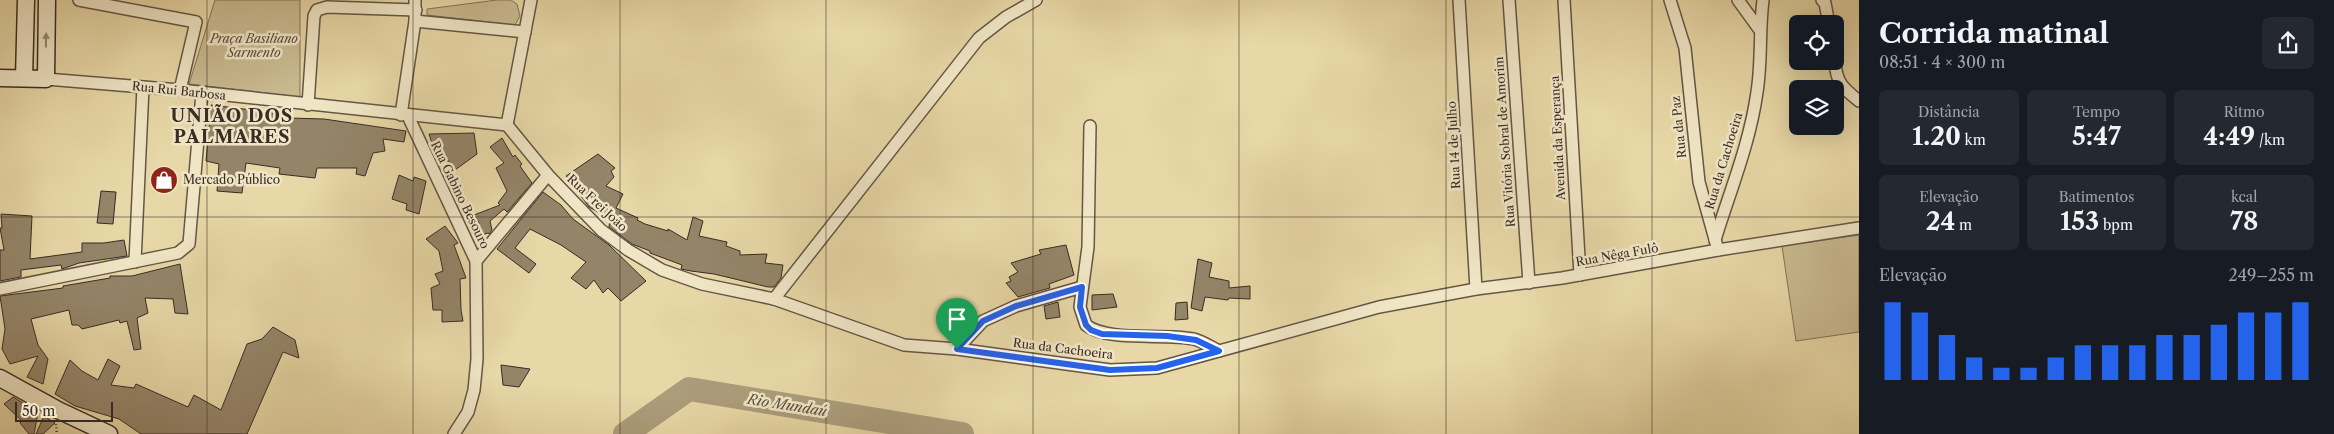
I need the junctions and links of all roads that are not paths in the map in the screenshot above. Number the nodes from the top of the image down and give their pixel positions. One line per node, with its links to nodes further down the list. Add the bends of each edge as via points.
1 (26, 0): 19 (main road)
2 (47, 0): 20 (main road, one-way to 2)
3 (79, 0): 22 (street, via 196,22)
4 (531, 0): 16 (street)
5 (1036, 0): 39 (street, via 1006,16 980,38)
6 (1459, 0): 37 (street, Rua 14 de Julho)
7 (1510, 0): 35 (street, Rua Vitória Sobral de Amorim)
8 (1564, 0): 34 (street, Avenida da Esperança)
9 (1670, 0): 31 (street, Rua da Paz, via 1685,48 1699,182)
10 (1738, 0): 15 (street)
11 (1763, 0): 15 (street, Rua da Cachoeira)
12 (1824, 1): 14 (street)
13 (416, 6): 16 (street); 25 (street, via 327,7 317,10); 26 (street)
14 (1828, 15)
15 (1759, 29): 31 (street, Rua da Cachoeira, via 1761,64 1748,138)
16 (525, 32): 27 (street)
17 (1835, 70): 24 (street, via 1840,86)
18 (0, 78): 19 (main road, Rua Rui Barbosa)
19 (24, 78): 20 (main road, Rua Rui Barbosa)
20 (46, 79): 21 (street, Rua Rui Barbosa)
21 (143, 87): 22 (street, Rua Rui Barbosa); 33 (street)
22 (180, 90): 23 (street, Rua Rui Barbosa)
23 (202, 93): 25 (street, Rua Rui Barbosa); 33 (street, via 189,244 178,253)
24 (1859, 102)
25 (308, 105): 26 (street, Rua Rui Barbosa)
26 (405, 116): 27 (street, Rua Rui Barbosa); 32 (street, Rua Gabino Besouro)
27 (507, 125): 29 (street, Rua Frei João)
28 (1090, 126): 36 (street, via 1088,247)
29 (548, 175): 32 (street); 39 (street, Rua Frei João, via 601,230 662,270 702,284)
30 (1859, 228): 31 (street, Rua Nêga Fulô)
31 (1716, 245): 34 (street, Rua Nêga Fulô)
32 (476, 261): 45 (street, Rua Gabino Besouro, via 477,359 474,390 468,412)
33 (135, 262): 38 (street)
34 (1580, 275): 35 (street, Rua Nêga Fulô)
35 (1529, 283): 37 (street, Rua Nêga Fulô)
36 (1082, 287): 41 (street, via 1016,306 983,321); 42 (street, via 1080,307 1091,330 1102,334 1196,340)
37 (1476, 288): 40 (street, Rua Nêga Fulô)
38 (0, 289)
39 (774, 299): 41 (street, Rua da Cachoeira, via 904,345)
40 (1379, 307): 42 (street, Rua da Cachoeira)
41 (957, 349): 42 (street, Rua da Cachoeira, via 1110,370 1157,368)
42 (1219, 351)
43 (0, 378): 44 (main road)
44 (109, 434)
45 (454, 434)

